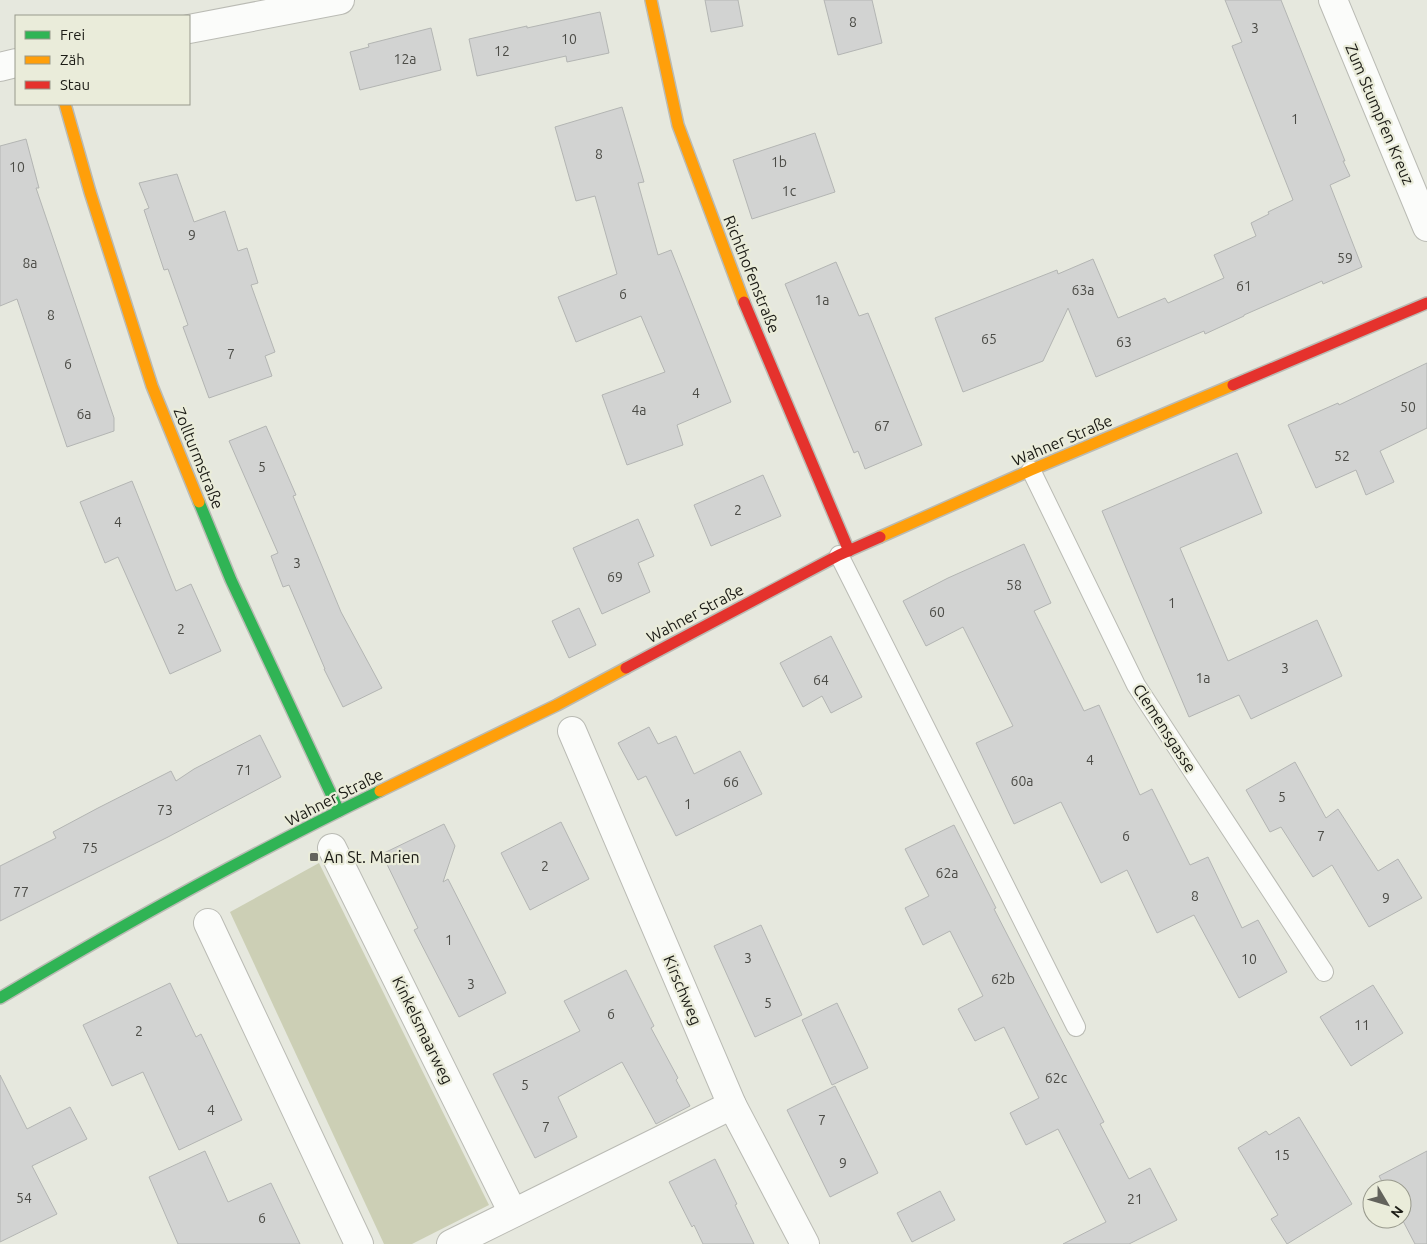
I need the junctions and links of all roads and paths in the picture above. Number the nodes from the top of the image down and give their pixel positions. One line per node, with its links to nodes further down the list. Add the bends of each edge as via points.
1 (340, 0): 4 (street)
2 (651, 0): 11 (street, Richthofenstraße, via 678,125 734,278)
3 (1332, 0): 8 (street, Zum Stumpfen Kreuz)
4 (190, 29)
5 (15, 63): 6 (street)
6 (0, 67)
7 (65, 105): 13 (street, Zollturmstraße, via 152,386 231,580)
8 (1427, 227)
9 (1427, 303): 10 (street, Wahner Straße)
10 (1031, 470): 11 (street, Wahner Straße); 16 (lane, Clemensgasse, via 1136,685)
11 (844, 553): 13 (street, Wahner Straße, via 557,705); 18 (lane)
12 (572, 731): 19 (street, Kirschweg)
13 (339, 811): 17 (street, Wahner Straße, via 101,938)
14 (332, 848): 20 (street, Kinkelsmaarweg)
15 (208, 923): 21 (street)
16 (1324, 972)
17 (0, 998)
18 (1076, 1026)
19 (732, 1105): 20 (street); 23 (street, Kirschweg)
20 (513, 1212): 22 (street)
21 (359, 1244)
22 (451, 1244)
23 (805, 1244)

